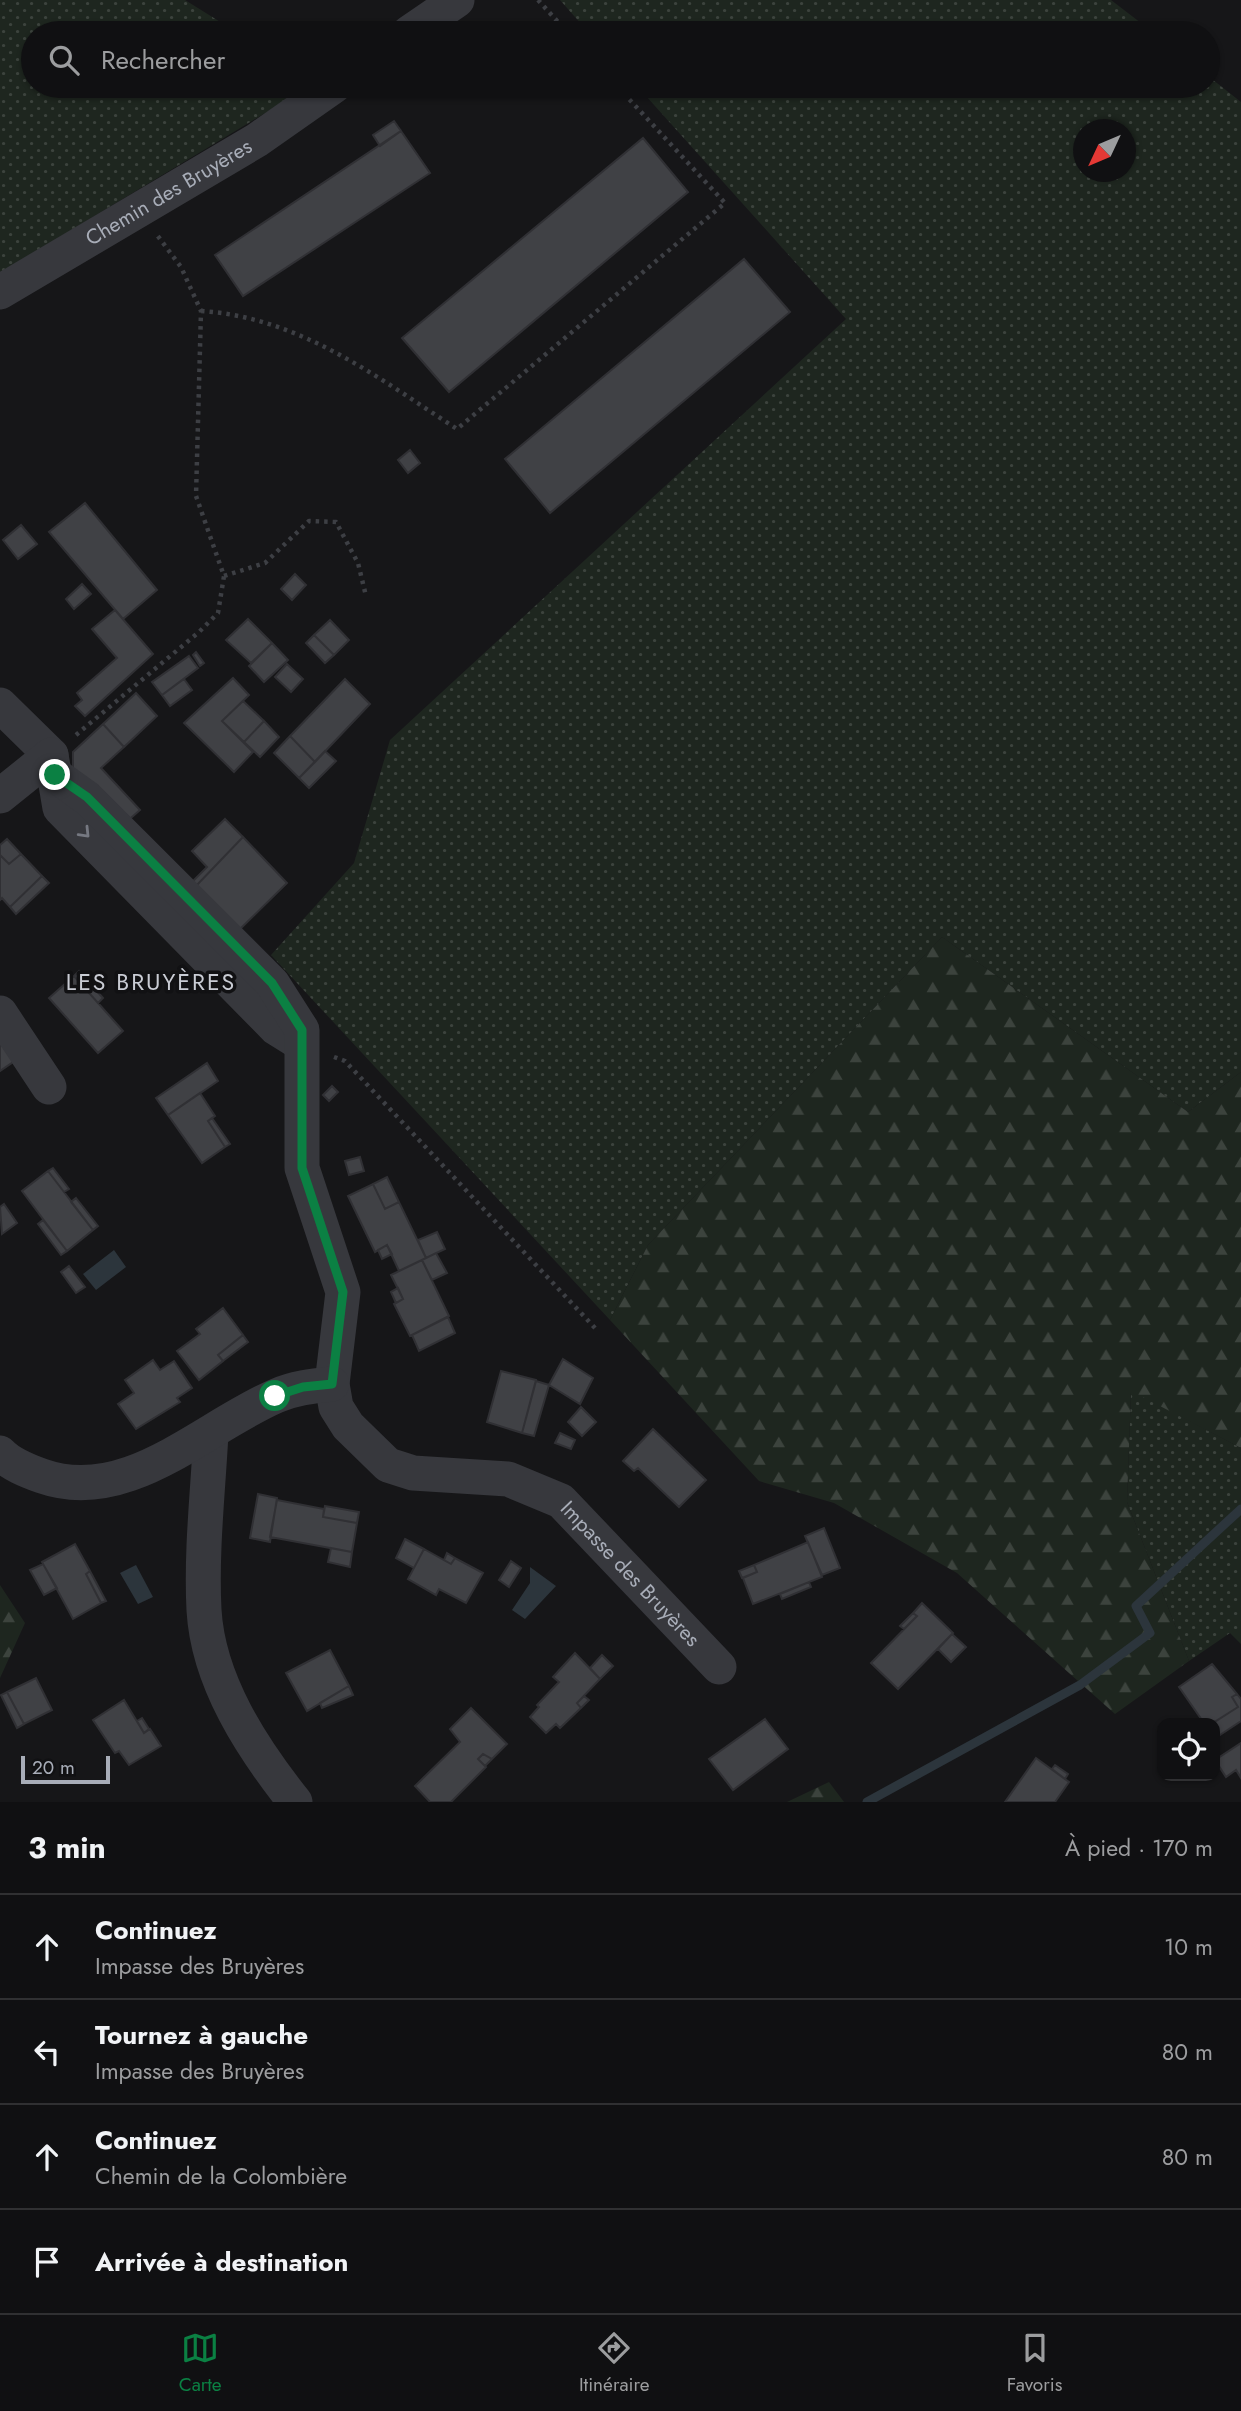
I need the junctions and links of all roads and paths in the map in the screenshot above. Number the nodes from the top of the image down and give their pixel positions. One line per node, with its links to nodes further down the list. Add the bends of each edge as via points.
1 (457, 0): 3 (street)
2 (538, 0): 4 (path)
3 (426, 21)
4 (558, 21)
5 (317, 98): 7 (street, Chemin des Bruyères)
6 (628, 98): 9 (path, via 725,203 457,429 299,333 229,313)
7 (139, 212): 8 (street, Chemin des Bruyères); 9 (path, via 181,267)
8 (0, 292)
9 (201, 311): 10 (path, via 197,496)
10 (224, 576): 11 (path, via 265,563 309,521 336,522 358,563); 13 (path, via 218,613)
11 (366, 596)
12 (0, 705): 13 (street)
13 (53, 765): 14 (street); 16 (street, via 60,808 276,1028)
14 (0, 796)
15 (0, 1013): 17 (street)
16 (304, 1045): 18 (path, via 345,1061); 19 (street, Impasse des Bruyères, via 302,1168 343,1292)
17 (49, 1087)
18 (595, 1328)
19 (332, 1384): 20 (street, via 275,1396); 22 (street, Impasse des Bruyères, via 336,1407 348,1426 388,1465 436,1477 508,1479 561,1501)
20 (211, 1433): 21 (street, via 130,1474 100,1482 64,1484 33,1473); 23 (street, via 204,1612 212,1655 246,1732)
21 (0, 1453)
22 (719, 1667)
23 (295, 1802)

